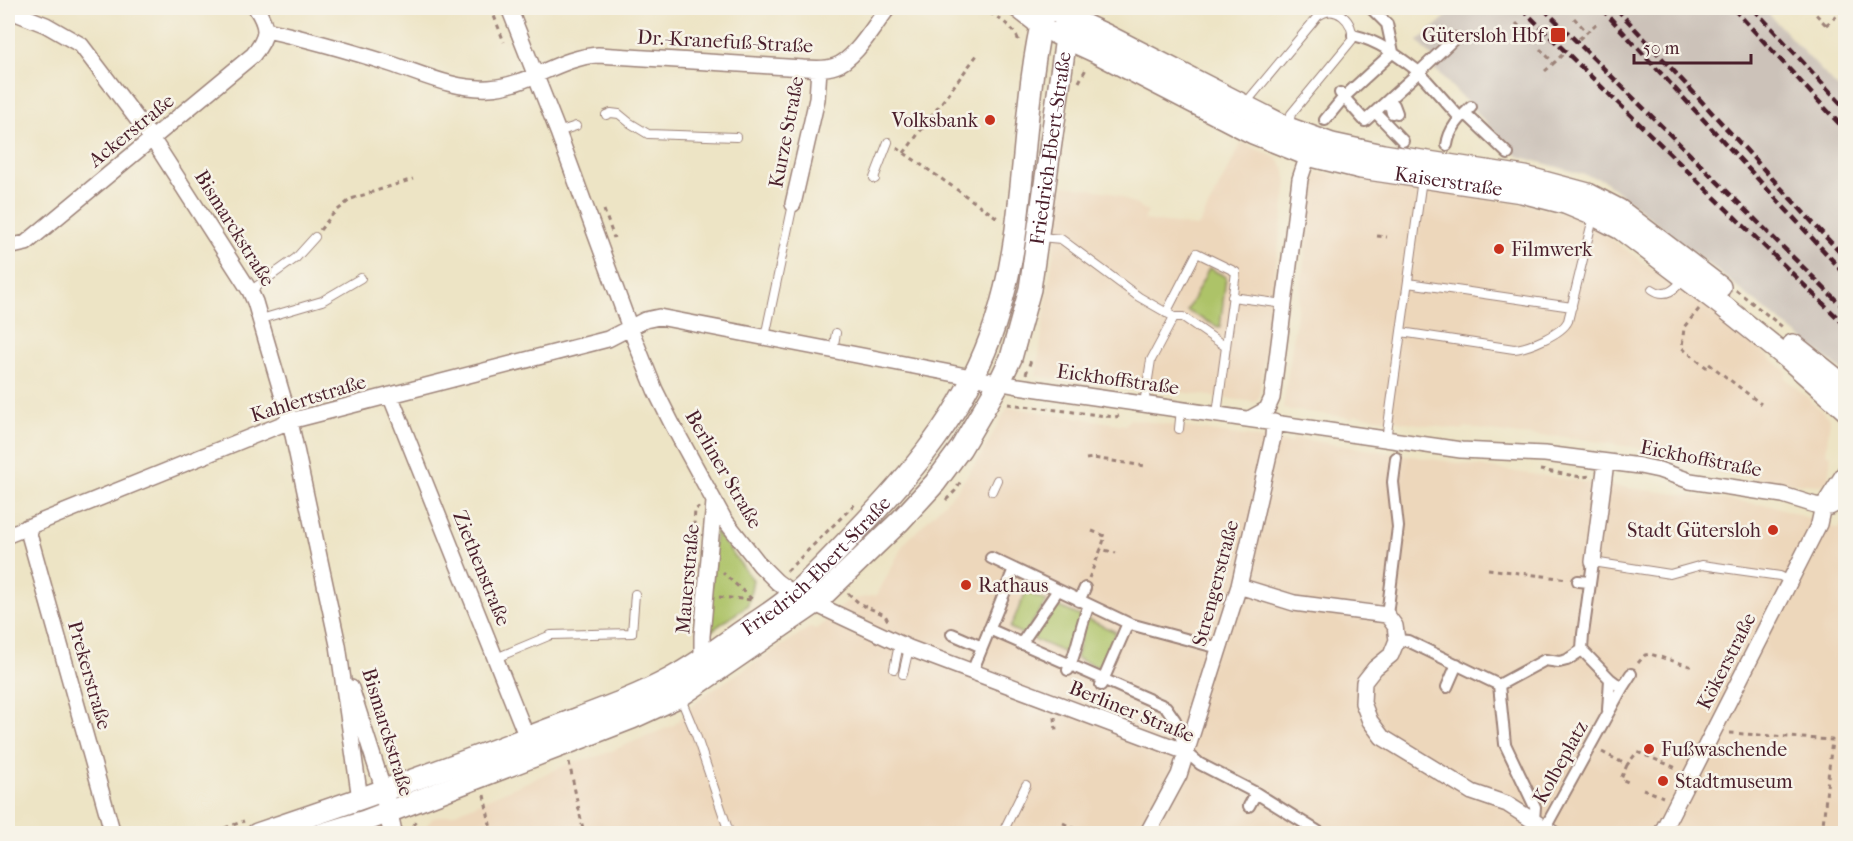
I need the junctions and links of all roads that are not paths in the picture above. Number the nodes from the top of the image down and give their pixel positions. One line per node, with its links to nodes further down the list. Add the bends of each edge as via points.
1 (256, 8): 9 (street)
2 (509, 8): 15 (street, Berliner Straße)
3 (888, 8): 13 (street, Dr.-Kranefuß-Straße, via 850,58)
4 (1017, 8): 7 (street, Kaiserstraße)
5 (1371, 8): 12 (street, via 1387,24)
6 (8, 10): 28 (street, Bismarckstraße, via 81,45)
7 (1044, 14): 8 (main road, Kaiserstraße); 59 (main road, Friedrich-Ebert-Straße, via 1035,52 1007,285)
8 (1071, 22): 18 (main road, Kaiserstraße); 18 (main road, Kaiserstraße, via 1094,51); 40 (main road, Friedrich-Ebert-Straße)
9 (266, 30): 15 (street, Dr.-Kranefuß-Straße, via 464,87 509,85); 28 (street, Ackerstraße, via 263,43 253,55)
10 (1353, 34): 12 (street); 18 (lane, via 1341,14 1323,12); 27 (lane, via 1348,46 1291,114)
11 (1455, 38): 14 (street)
12 (1394, 52): 14 (street); 16 (street)
13 (819, 69): 15 (street, Dr.-Kranefuß-Straße, via 598,55 582,56); 37 (street, Kurze Straße)
14 (1419, 72): 17 (street); 21 (street)
15 (536, 75): 25 (street, Berliner Straße)
16 (1342, 95): 19 (street, via 1365,121); 23 (street)
17 (1389, 99): 19 (street); 20 (street)
18 (1229, 110): 27 (main road, Kaiserstraße); 27 (main road, Kaiserstraße)
19 (1375, 112): 29 (street)
20 (1395, 113)
21 (1466, 113): 32 (street, via 1448,134); 33 (street)
22 (606, 115): 26 (lane, via 619,114 648,134)
23 (1325, 120)
24 (576, 126): 25 (lane)
25 (558, 132): 53 (street, Berliner Straße)
26 (736, 137)
27 (1286, 137): 31 (main road, Kaiserstraße); 34 (main road, Kaiserstraße)
28 (153, 140): 41 (street, Ackerstraße, via 26,243); 46 (street, Bismarckstraße)
29 (1403, 141)
30 (888, 142): 36 (lane)
31 (1332, 144): 34 (street); 35 (main road, Kaiserstraße)
32 (1447, 145)
33 (1508, 154)
34 (1308, 155): 35 (main road, Kaiserstraße, via 1361,168); 48 (street, via 1300,179)
35 (1423, 170): 38 (main road, Kaiserstraße); 44 (lane)
36 (875, 179)
37 (793, 204): 56 (lane)
38 (1597, 207): 42 (main road, Kaiserstraße, via 1621,229); 49 (lane)
39 (315, 237): 46 (lane, via 296,258)
40 (1038, 237): 50 (lane, via 1060,239); 60 (main road, Friedrich-Ebert-Straße, via 1020,328)
41 (8, 248)
42 (1688, 272): 45 (lane, via 1677,287 1665,294); 61 (main road, Kaiserstraße); 65 (main road, Kaiserstraße, via 1722,306 1790,358)
43 (361, 278): 52 (lane, via 322,301)
44 (1408, 283): 49 (lane); 54 (lane)
45 (1652, 289)
46 (250, 291): 52 (street, Bismarckstraße)
47 (1232, 297): 48 (lane); 50 (lane, via 1236,272 1197,253); 57 (lane)
48 (1284, 304): 67 (street, via 1272,398 1267,409)
49 (1572, 307): 54 (lane, via 1561,331 1520,348)
50 (1166, 313): 51 (lane)
51 (1174, 317): 57 (lane, via 1183,317); 63 (lane, via 1151,360)
52 (261, 320): 68 (street, Bismarckstraße)
53 (630, 328): 56 (street, Eickhoffstraße, via 659,317); 62 (street, Kahlertstraße, via 608,339); 78 (street, Berliner Straße)
54 (1401, 332): 71 (lane)
55 (836, 333): 58 (lane)
56 (765, 337): 58 (street, Eickhoffstraße)
57 (1226, 347): 66 (lane)
58 (833, 350): 59 (street, Eickhoffstraße)
59 (974, 378): 60 (street, Eickhoffstraße); 92 (main road, Friedrich-Ebert-Straße, via 939,436 914,468)
60 (999, 383): 63 (street, Eickhoffstraße); 94 (main road, Friedrich-Ebert-Straße, via 962,448 935,483)
61 (1845, 387)
62 (390, 395): 68 (street, Kahlertstraße); 106 (street, Ziethenstraße)
63 (1144, 404): 64 (street, Eickhoffstraße)
64 (1182, 409): 66 (street, Eickhoffstraße); 70 (lane)
65 (1845, 410)
66 (1217, 414): 67 (street, Eickhoffstraße)
67 (1249, 419): 69 (street, Eickhoffstraße)
68 (290, 421): 80 (street, Kahlertstraße); 101 (street, Bismarckstraße)
69 (1274, 422): 71 (street, Eickhoffstraße); 88 (street, Strengerstraße)
70 (1179, 429)
71 (1386, 440): 73 (street, Eickhoffstraße)
72 (1396, 458): 95 (street, via 1398,527)
73 (1605, 462): 79 (street, Eickhoffstraße, via 1648,467 1690,481 1783,495); 83 (street)
74 (1845, 470): 79 (street, Kökerstraße)
75 (997, 480): 76 (lane)
76 (992, 491)
77 (1845, 499): 79 (street)
78 (708, 504): 92 (street, Berliner Straße, via 760,565); 107 (street, Mauerstraße, via 709,561)
79 (1823, 506): 86 (street, Kökerstraße, via 1819,524)
80 (27, 527): 81 (street, Kahlertstraße); 134 (street, Prekerstraße)
81 (8, 535)
82 (991, 558): 84 (street)
83 (1593, 562): 86 (lane, via 1670,574 1702,565 1780,576); 87 (street)
84 (1014, 569): 90 (street); 97 (street)
85 (1578, 581): 87 (street)
86 (1790, 581): 141 (street, Kökerstraße)
87 (1590, 582): 105 (street)
88 (1239, 586): 95 (street, via 1294,603); 104 (street, Strengerstraße)
89 (1085, 588): 93 (street)
90 (1058, 590): 93 (street); 100 (street)
91 (635, 594): 106 (lane, via 632,633 551,635)
92 (795, 594): 94 (street, Berliner Straße); 107 (main road, Friedrich-Ebert-Straße)
93 (1084, 603): 96 (street); 109 (street)
94 (814, 604): 102 (street, Berliner Straße); 117 (main road, Friedrich-Ebert-Straße)
95 (1387, 615): 99 (street, via 1395,626)
96 (1128, 623): 104 (street, via 1166,629); 115 (street)
97 (989, 629): 100 (street); 103 (street)
98 (952, 634): 103 (street)
99 (1397, 640): 108 (street, via 1408,641); 130 (street, via 1391,654 1364,682 1363,703 1382,737 1472,792)
100 (1022, 644): 109 (street)
101 (338, 645): 124 (street, Bismarckstraße); 126 (street, Bismarckstraße)
102 (904, 646): 110 (lane); 111 (street, Berliner Straße); 112 (lane)
103 (982, 647): 111 (street)
104 (1219, 648): 122 (street, Strengerstraße)
105 (1582, 650): 114 (street); 116 (street, via 1567,660 1545,660)
106 (496, 658): 121 (street, Ziethenstraße)
107 (702, 659): 117 (main road, Friedrich-Ebert-Straße)
108 (1457, 664): 116 (street); 118 (street)
109 (1069, 668): 115 (street)
110 (894, 669)
111 (972, 672): 122 (street, Berliner Straße)
112 (903, 674)
113 (1631, 674): 119 (street, Kolbeplatz)
114 (1610, 679): 119 (street); 120 (street, Kolbeplatz)
115 (1102, 682): 122 (street, via 1166,707)
116 (1499, 685): 130 (street, Kolbeplatz, via 1505,744)
117 (675, 687): 121 (main road, Friedrich-Ebert-Straße, via 632,718); 133 (lane)
118 (1446, 687)
119 (1622, 688): 120 (street, Kolbeplatz)
120 (1608, 713): 128 (street, Kolbeplatz, via 1594,748)
121 (531, 747): 124 (main road, Friedrich-Ebert-Straße); 129 (main road, Friedrich-Ebert-Straße)
122 (1186, 752): 125 (street, Berliner Straße, via 1200,764); 139 (street, Strengerstraße, via 1179,775)
123 (1026, 785): 138 (lane)
124 (384, 791): 126 (main road, Friedrich-Ebert-Straße); 129 (street, Bismarckstraße)
125 (1256, 794): 127 (street); 132 (street, Berliner Straße)
126 (360, 799): 131 (street, Bismarckstraße); 135 (main road, Friedrich-Ebert-Straße)
127 (1249, 806)
128 (1553, 810): 130 (street, Kolbeplatz); 130 (street, via 1545,806)
129 (389, 812): 131 (main road, Friedrich-Ebert-Straße); 137 (street, Bismarckstraße)
130 (1542, 822)
131 (366, 827): 136 (main road, Friedrich-Ebert-Straße)
132 (1305, 829): 140 (street, Berliner Straße)
133 (729, 832)
134 (112, 834)
135 (257, 834)
136 (322, 834)
137 (393, 834)
138 (1002, 834)
139 (1147, 834)
140 (1322, 834)
141 (1661, 834)

